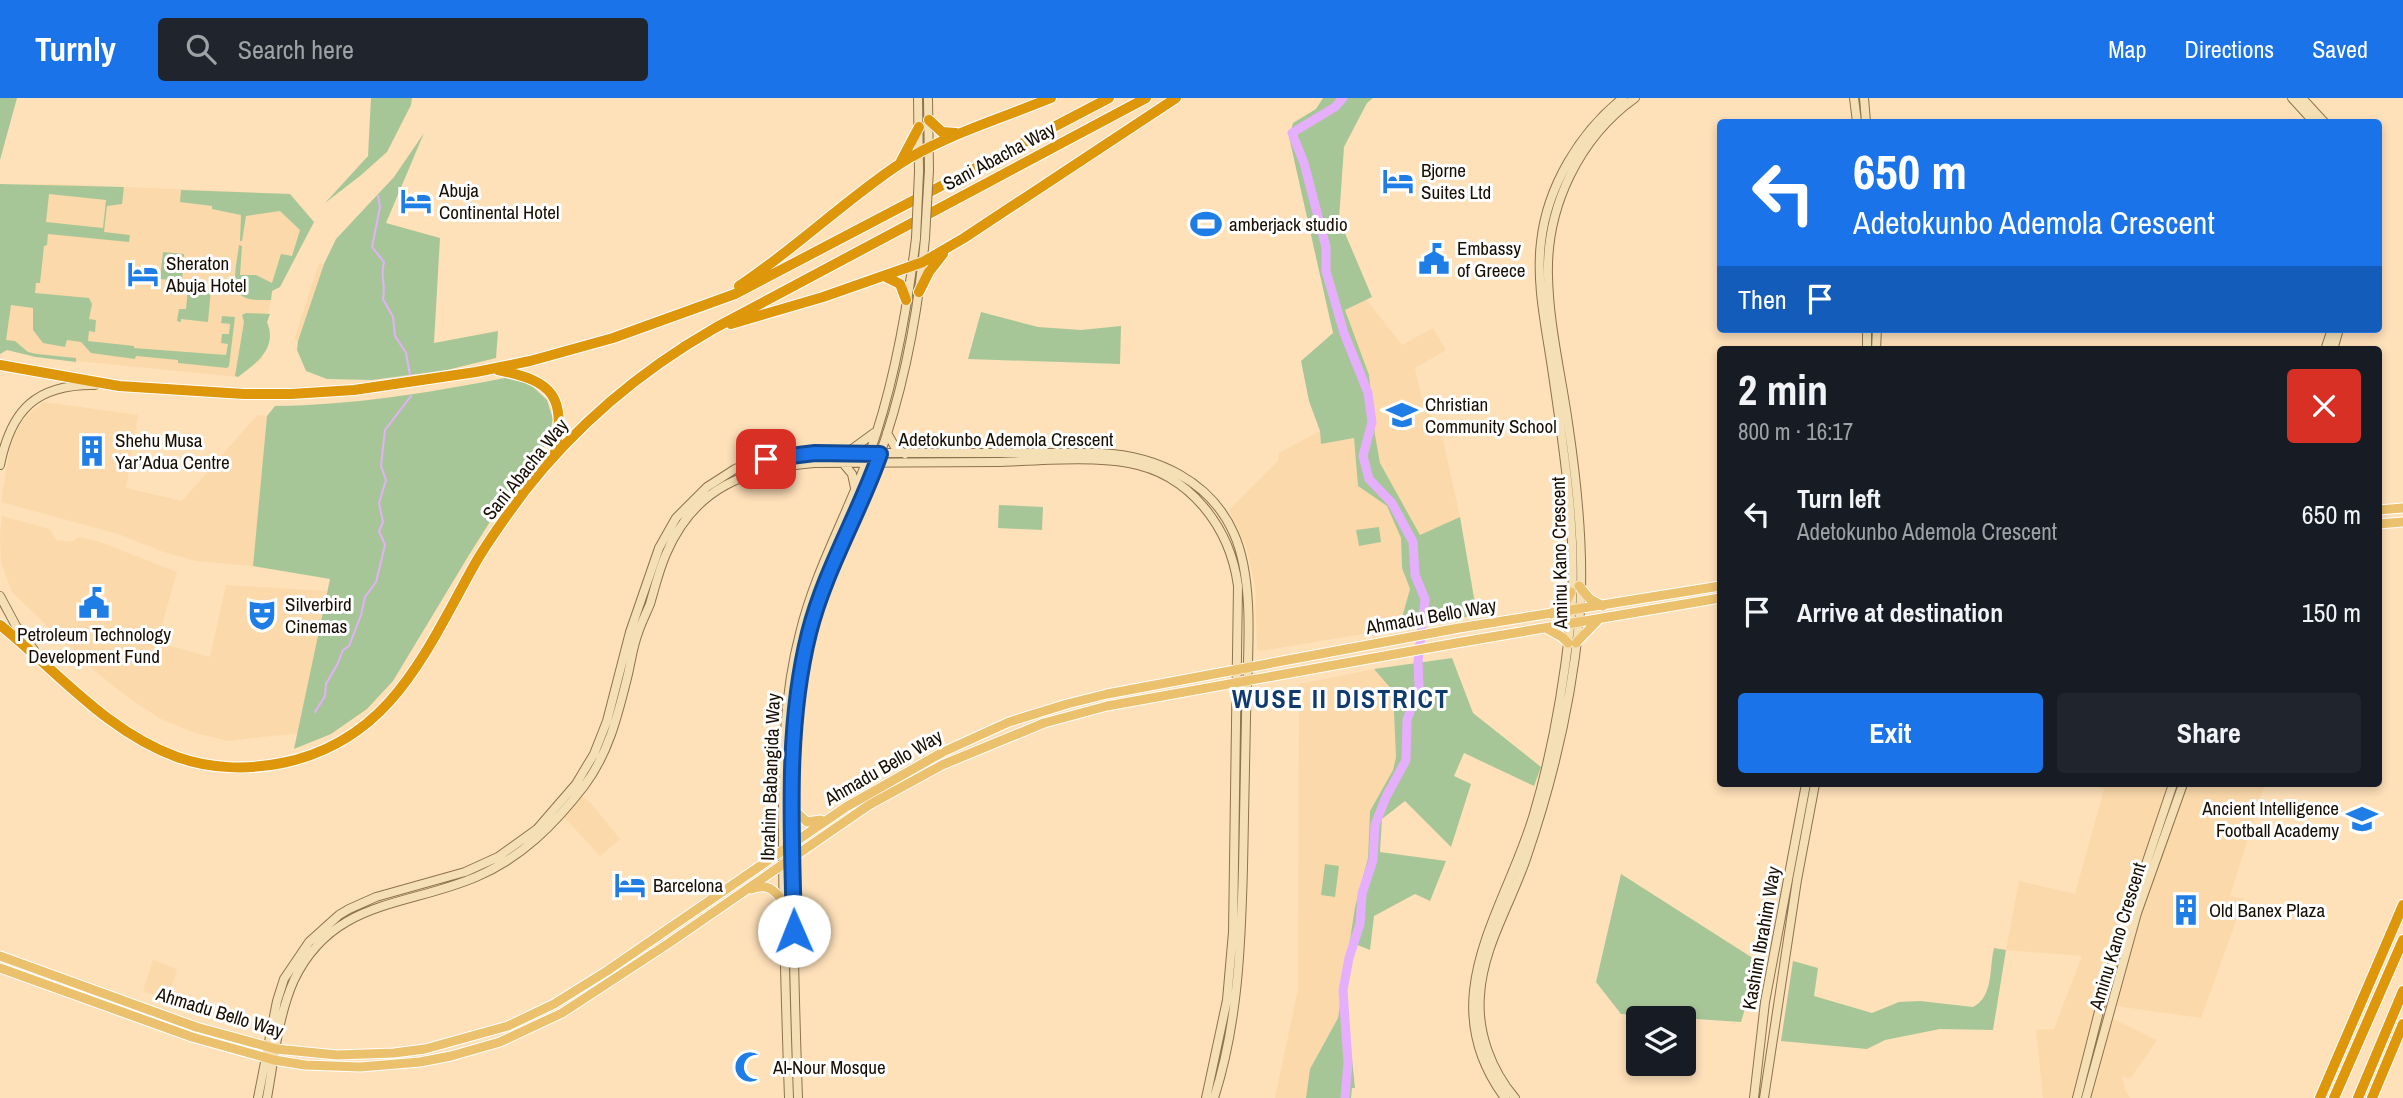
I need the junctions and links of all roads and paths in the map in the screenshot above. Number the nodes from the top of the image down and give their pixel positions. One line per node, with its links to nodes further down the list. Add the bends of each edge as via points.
1 (918, 98): 18 (main road, Ibrahim Babangida Way)
2 (928, 98): 17 (main road, Ibrahim Babangida Way)
3 (1051, 98): 19 (highway)
4 (1109, 98): 30 (highway, Sani Abacha Way)
5 (1146, 98): 31 (highway, Sani Abacha Way)
6 (1176, 98): 24 (highway)
7 (1623, 98): 54 (main road, Aminu Kano Crescent, via 1600,118 1564,170 1541,245 1542,301 1568,483)
8 (1635, 98): 54 (main road, Aminu Kano Crescent, via 1612,116 1577,162 1562,192 1549,246 1551,307 1575,482)
9 (1854, 98): 13 (main road)
10 (1864, 98): 14 (main road)
11 (2292, 98): 15 (main road)
12 (2302, 98): 16 (main road)
13 (1857, 119)
14 (1866, 119)
15 (2311, 119)
16 (2321, 119)
17 (929, 120): 19 (highway, via 942,132); 20 (main road, Ibrahim Babangida Way)
18 (919, 127): 21 (main road, Ibrahim Babangida Way); 22 (highway)
19 (963, 133): 20 (highway)
20 (929, 148): 21 (highway); 23 (main road, Ibrahim Babangida Way, bridge)
21 (919, 153): 22 (highway); 23 (main road, Ibrahim Babangida Way, bridge)
22 (898, 166): 30 (highway)
23 (921, 238): 25 (main road, Ibrahim Babangida Way); 26 (main road, Ibrahim Babangida Way)
24 (955, 243): 25 (highway); 28 (highway, via 937,261)
25 (923, 262): 26 (highway); 28 (main road, Ibrahim Babangida Way)
26 (912, 266): 27 (highway); 29 (main road, Ibrahim Babangida Way)
27 (885, 277): 29 (highway, via 900,284); 31 (highway)
28 (919, 292): 36 (main road, Ibrahim Babangida Way)
29 (906, 300): 35 (main road, Ibrahim Babangida Way)
30 (714, 303): 33 (highway, Sani Abacha Way, via 602,341)
31 (715, 328): 39 (highway, Sani Abacha Way, via 650,369)
32 (0, 365): 34 (highway, Sani Abacha Way)
33 (491, 369): 34 (highway, Sani Abacha Way, via 354,390 291,394); 39 (highway, via 528,376 551,393 560,421)
34 (119, 386): 46 (main road, via 67,387 34,400 14,421)
35 (876, 431): 37 (main road); 38 (main road, Ibrahim Babangida Way)
36 (887, 432): 40 (main road, Ibrahim Babangida Way); 41 (main road)
37 (846, 453): 38 (main road, Adetokunbo Ademola Crescent); 87 (main road, Adetokunbo Ademola Crescent, via 749,463 695,498 676,518 659,548 600,740 564,800 537,830 498,857 448,878 376,897 332,920 309,942 284,979)
38 (869, 453): 40 (main road, Adetokunbo Ademola Crescent); 44 (main road, Ibrahim Babangida Way)
39 (555, 454): 65 (highway, Sani Abacha Way, via 501,523 428,651 397,695 357,732 303,759 236,768 178,758 111,721)
40 (880, 454): 41 (main road, Adetokunbo Ademola Crescent); 45 (main road, Ibrahim Babangida Way)
41 (905, 454): 66 (main road, Adetokunbo Ademola Crescent, via 1115,454 1153,461 1185,478 1219,510 1240,549 1247,591)
42 (896, 462): 45 (main road, Adetokunbo Ademola Crescent); 47 (main road); 67 (main road, Adetokunbo Ademola Crescent, via 1114,461 1173,480 1212,516 1233,557 1238,586)
43 (843, 463): 44 (main road, Adetokunbo Ademola Crescent); 48 (main road); 87 (main road, Adetokunbo Ademola Crescent, via 752,472 695,509 660,569 637,634 615,725 585,785 544,833 502,864 456,884 380,905 332,932 304,962 294,981)
44 (866, 463): 45 (main road, Adetokunbo Ademola Crescent); 48 (main road, Ibrahim Babangida Way)
45 (877, 463): 47 (main road, Ibrahim Babangida Way)
46 (0, 466)
47 (870, 478): 73 (main road, Ibrahim Babangida Way, via 809,634 795,723)
48 (855, 488): 76 (main road, Ibrahim Babangida Way, via 809,600 790,680)
49 (2403, 508): 50 (main road)
50 (2382, 510)
51 (2403, 522): 52 (main road)
52 (2382, 524)
53 (1717, 587): 57 (main road, Ahmadu Bello Way)
54 (1575, 589): 57 (main road); 58 (main road, Aminu Kano Crescent); 59 (main road)
55 (0, 596): 65 (main road)
56 (1717, 599): 60 (main road, Ahmadu Bello Way)
57 (1603, 606): 58 (main road, Ahmadu Bello Way)
58 (1575, 610): 59 (main road, Ahmadu Bello Way); 61 (main road, Aminu Kano Crescent)
59 (1551, 614): 66 (main road, Ahmadu Bello Way)
60 (1601, 618): 61 (main road, Ahmadu Bello Way); 64 (main road)
61 (1575, 622): 63 (main road, Ahmadu Bello Way); 64 (main road, Aminu Kano Crescent)
62 (0, 625): 65 (highway, Sani Abacha Way)
63 (1544, 628): 64 (main road); 68 (main road, Ahmadu Bello Way)
64 (1572, 643): 95 (main road, Aminu Kano Crescent, via 1534,813 1474,978 1478,1045); 96 (main road, Aminu Kano Crescent, via 1551,777 1482,979 1480,1014 1485,1043)
65 (38, 655)
66 (1247, 668): 67 (main road, Ahmadu Bello Way); 68 (main road, Adetokunbo Ademola Crescent)
67 (1236, 670): 68 (main road, Adetokunbo Ademola Crescent); 74 (main road, Ahmadu Bello Way, via 1107,694 1009,722 903,773)
68 (1241, 683): 77 (main road, Ahmadu Bello Way, via 1107,706 1005,738 869,805); 93 (main road, Adetokunbo Ademola Crescent, via 1231,958 1223,1023); 94 (main road, Adetokunbo Ademola Crescent, via 1241,931 1234,1004)
69 (1805, 787): 97 (main road, Kashim Ibrahim Way, via 1765,1002)
70 (1814, 787): 98 (main road, Kashim Ibrahim Way)
71 (2172, 787): 99 (main road, Aminu Kano Crescent, via 2107,980)
72 (2182, 787): 100 (main road, Aminu Kano Crescent, via 2137,913)
73 (792, 808): 74 (main road, via 807,822); 75 (main road, Ibrahim Babangida Way)
74 (829, 818): 75 (main road, Ahmadu Bello Way)
75 (793, 842): 76 (main road, Ahmadu Bello Way); 77 (main road, Ibrahim Babangida Way)
76 (783, 848): 78 (main road, Ibrahim Babangida Way); 87 (main road, Ahmadu Bello Way, via 607,971 508,1026 394,1053 337,1055)
77 (792, 858): 78 (main road, Ahmadu Bello Way); 92 (main road, Ibrahim Babangida Way)
78 (782, 864): 79 (main road, Ahmadu Bello Way); 80 (main road, Ibrahim Babangida Way)
79 (740, 893): 80 (main road, via 766,886); 88 (main road, Ahmadu Bello Way, via 587,998 500,1042 389,1066 335,1067)
80 (783, 902): 91 (main road, Ibrahim Babangida Way)
81 (2403, 905): 101 (highway)
82 (2403, 940): 102 (highway)
83 (0, 956): 87 (main road, Ahmadu Bello Way, via 195,1027)
84 (0, 968): 88 (main road, Ahmadu Bello Way, via 192,1037)
85 (2403, 991): 103 (highway)
86 (2403, 1024): 104 (highway)
87 (272, 1048): 88 (main road, Adetokunbo Ademola Crescent)
88 (270, 1059): 89 (main road, Adetokunbo Ademola Crescent); 90 (main road, Adetokunbo Ademola Crescent)
89 (258, 1098)
90 (267, 1098)
91 (789, 1098)
92 (798, 1098)
93 (1206, 1098)
94 (1214, 1098)
95 (1505, 1098)
96 (1515, 1098)
97 (1754, 1098)
98 (1764, 1098)
99 (2077, 1098)
100 (2087, 1098)
101 (2320, 1098)
102 (2334, 1098)
103 (2358, 1098)
104 (2372, 1098)

